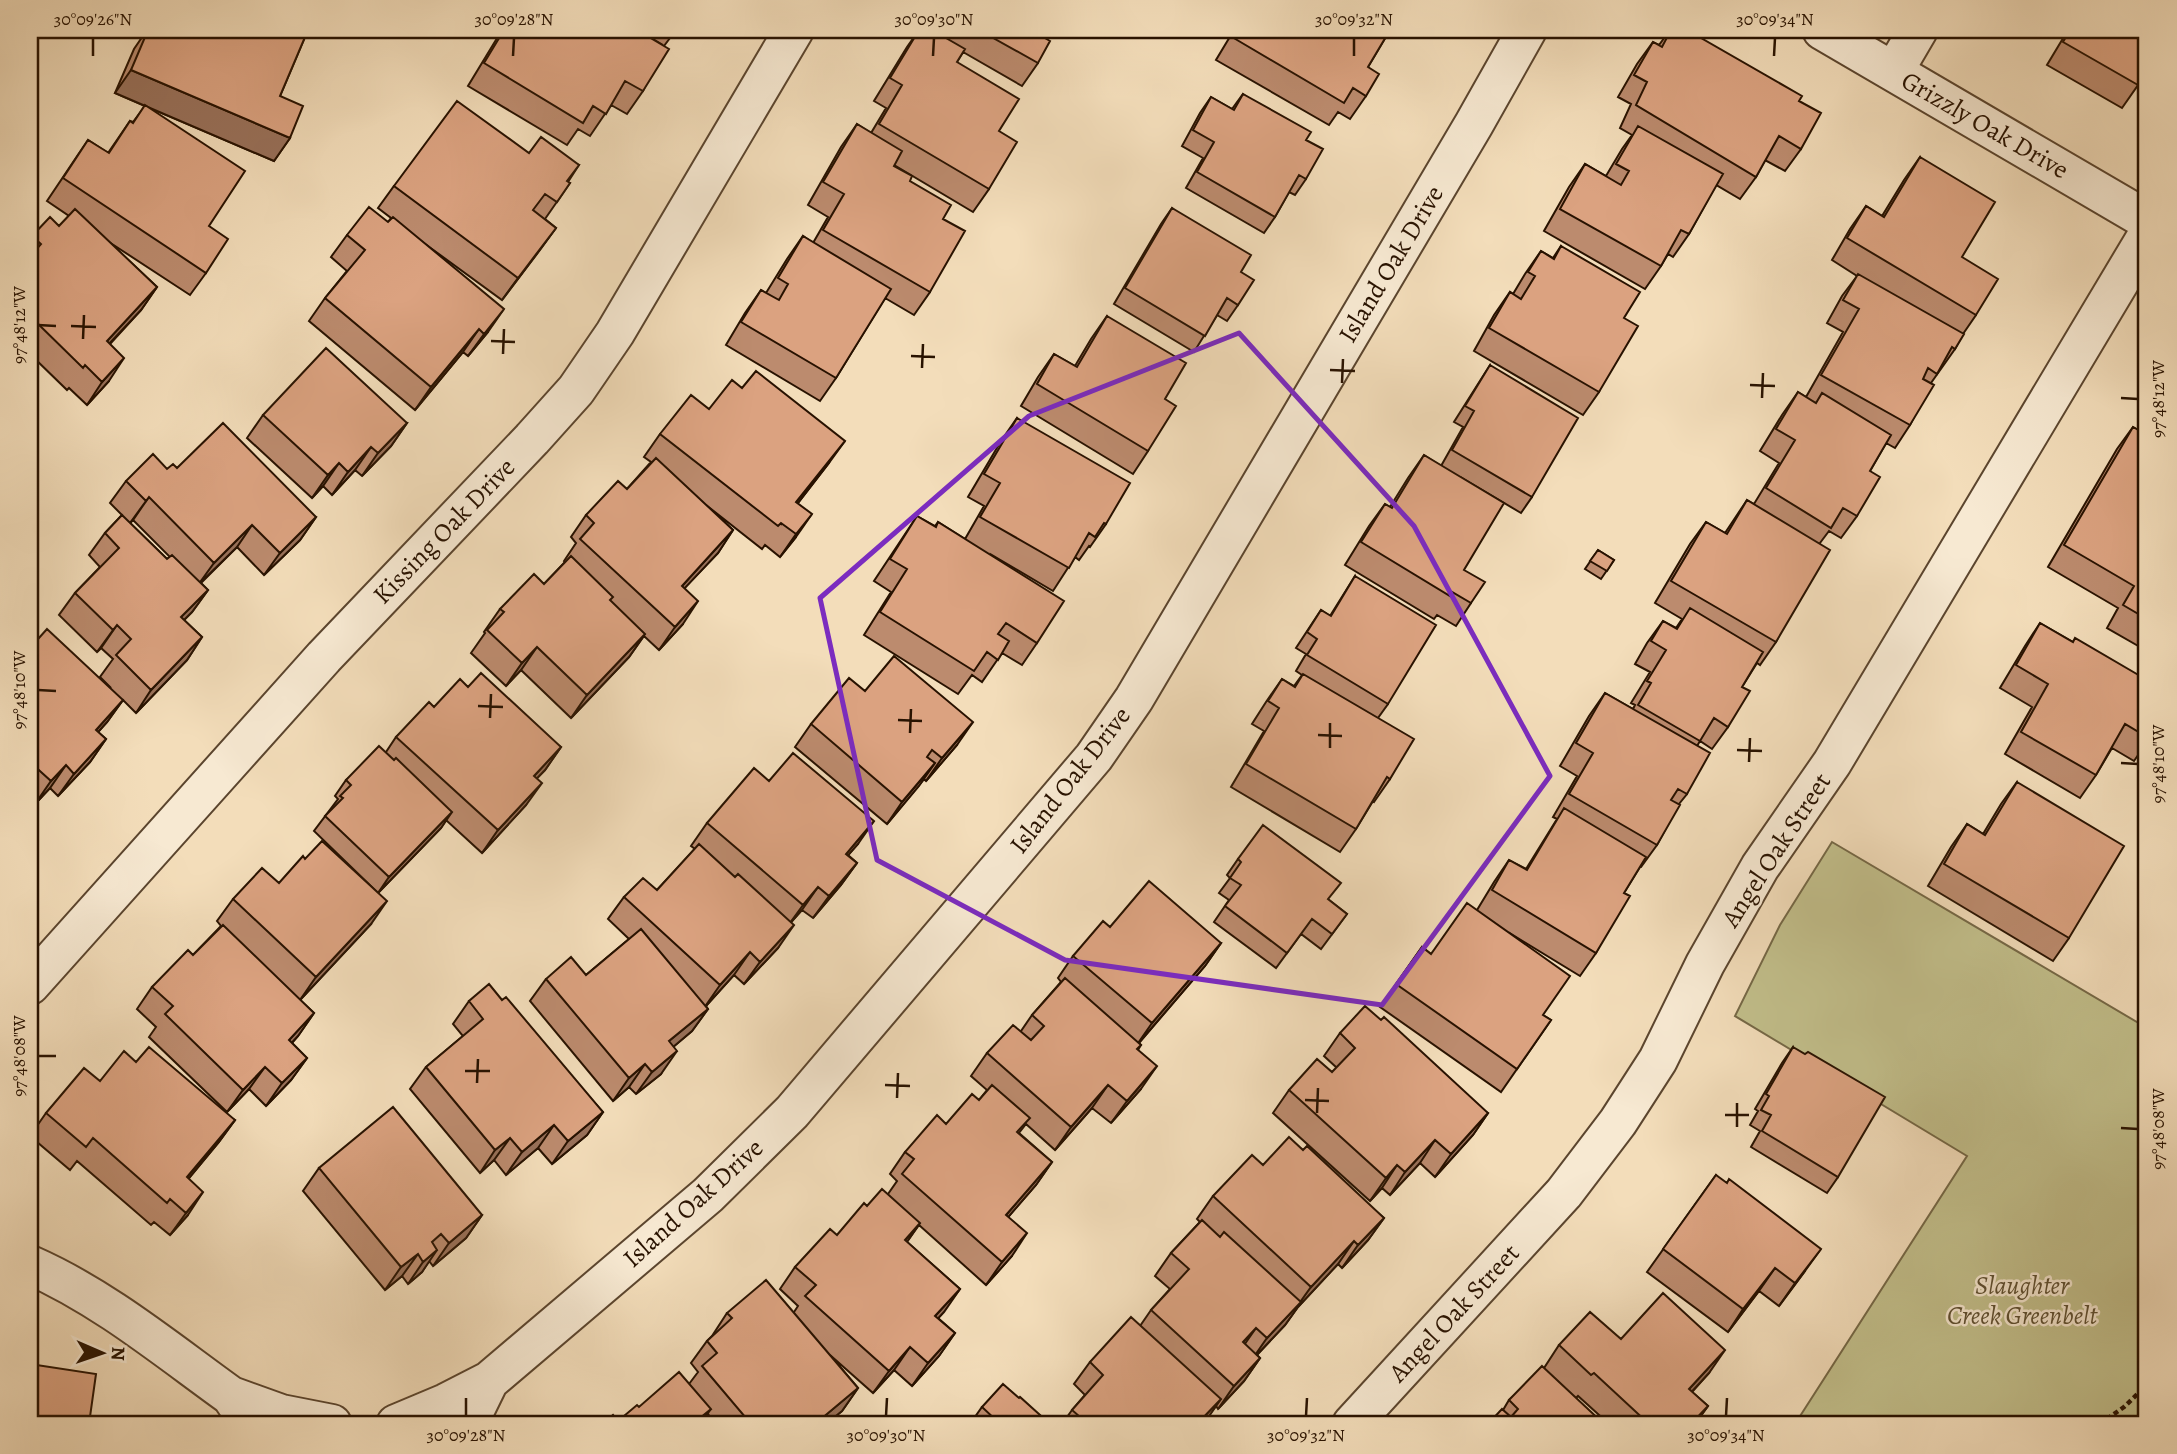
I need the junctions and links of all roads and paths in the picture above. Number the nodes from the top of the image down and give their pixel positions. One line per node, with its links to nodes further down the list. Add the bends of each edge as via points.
1 (794, 30): 8 (street, Kissing Oak Drive, via 615,333 576,390 324,657)
2 (1527, 30): 10 (street, Island Oak Drive, via 1134,699 1094,757 792,1112 708,1195)
3 (1822, 30): 5 (street, Grizzly Oak Drive)
4 (1918, 30): 5 (street)
5 (1894, 71): 6 (street, Grizzly Oak Drive)
6 (2147, 220)
7 (2147, 236): 16 (street, Angel Oak Street, via 1832,763 1760,867 1658,1060 1618,1122 1564,1193)
8 (30, 985)
9 (30, 1265): 12 (street, via 130,1323)
10 (489, 1381): 14 (street, Island Oak Drive); 15 (street, Island Oak Drive)
11 (2147, 1385): 17 (path)
12 (240, 1410): 13 (street)
13 (332, 1424)
14 (396, 1424)
15 (468, 1424)
16 (1352, 1424)
17 (2100, 1424)

